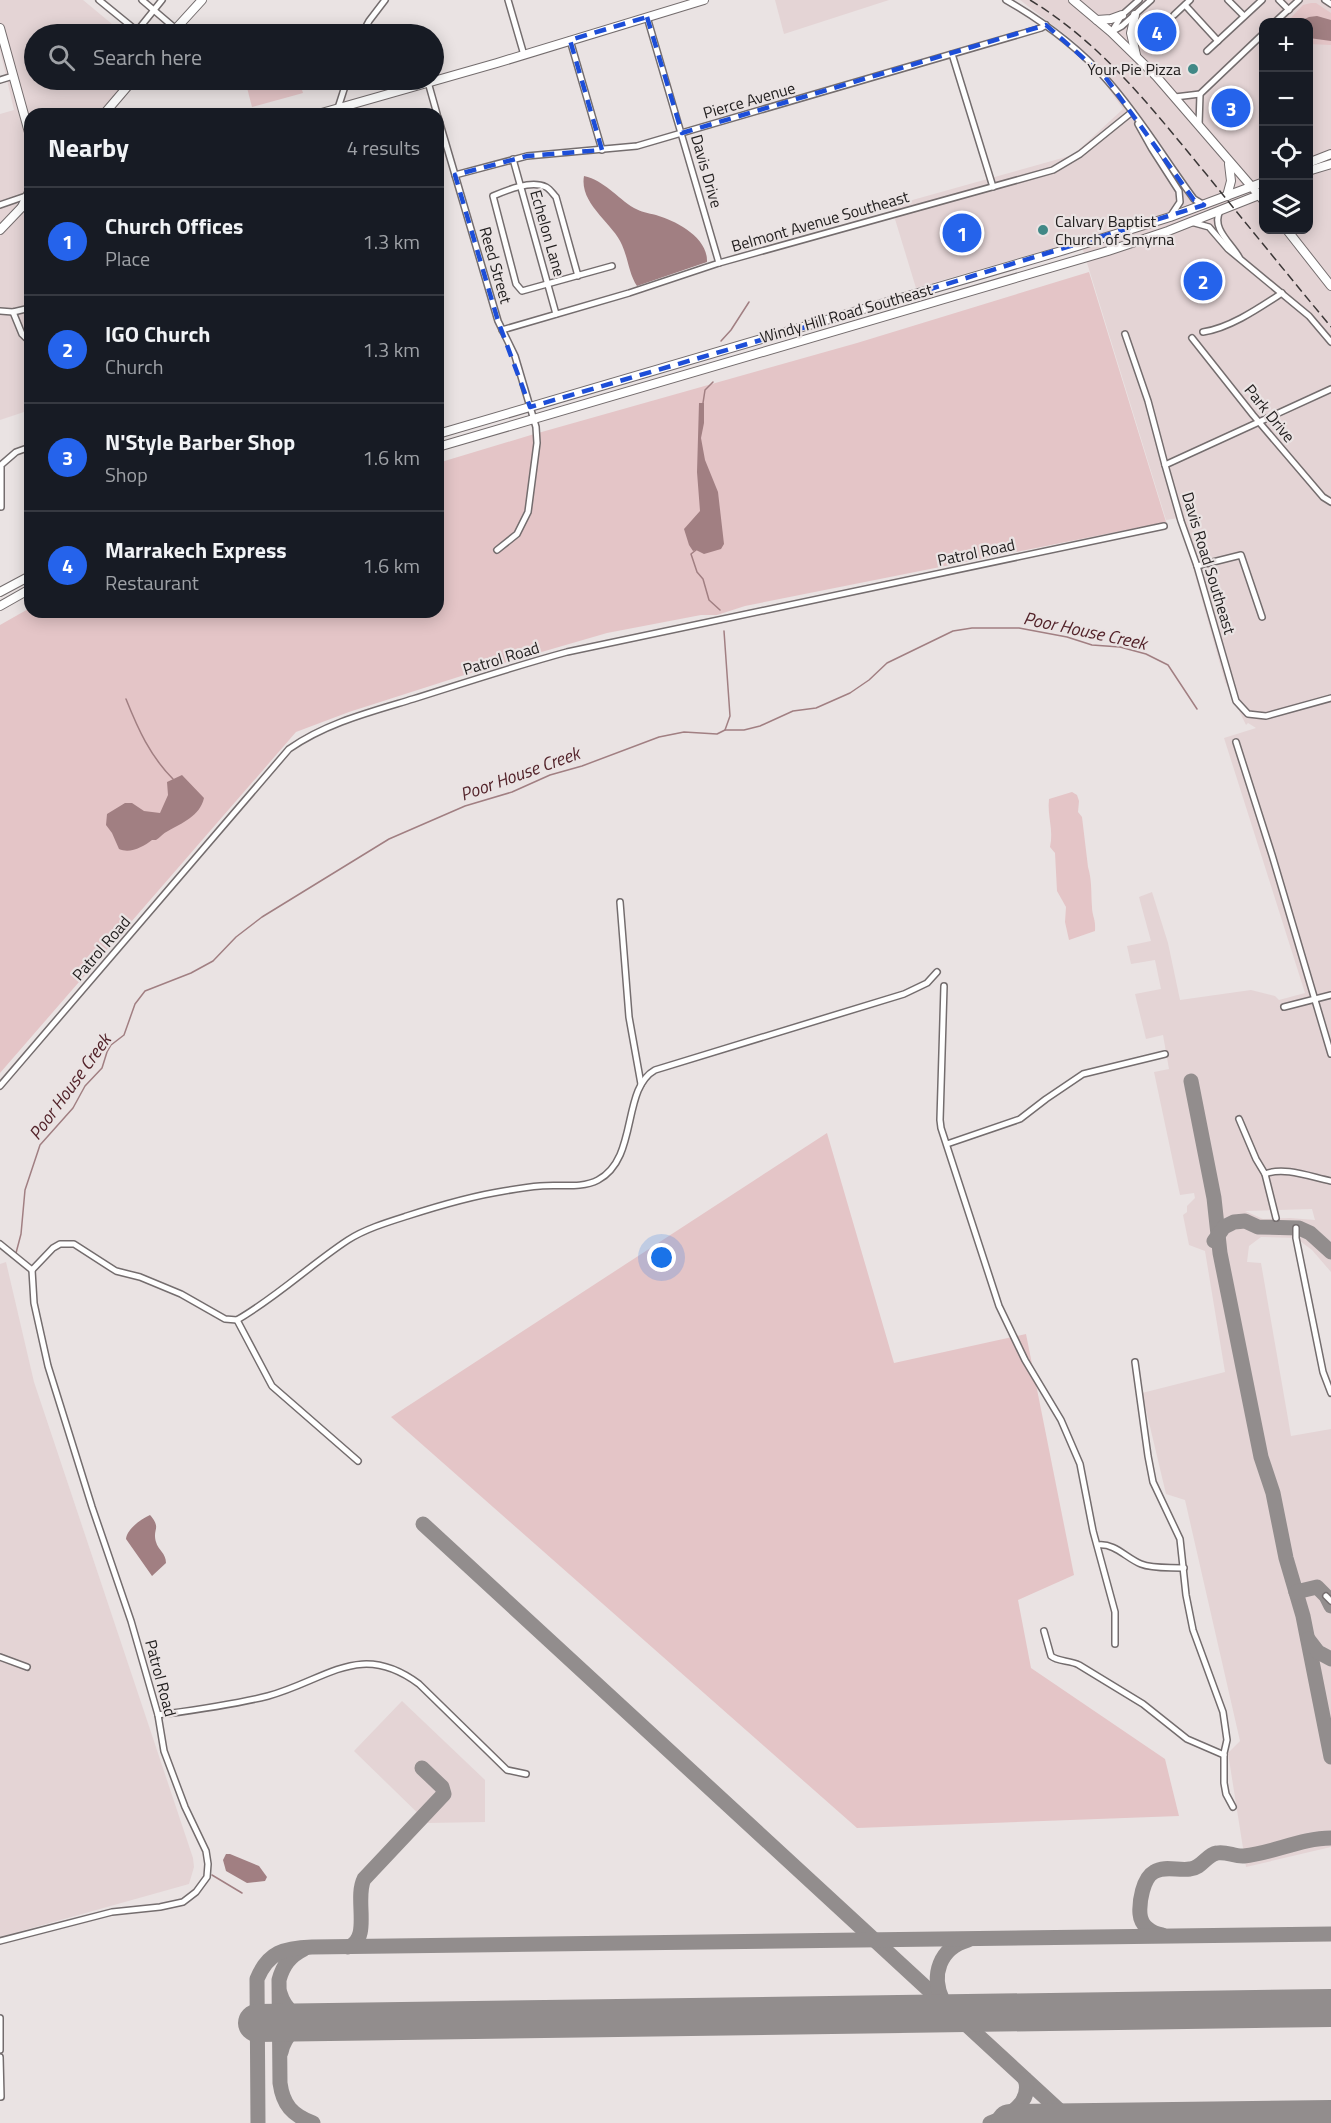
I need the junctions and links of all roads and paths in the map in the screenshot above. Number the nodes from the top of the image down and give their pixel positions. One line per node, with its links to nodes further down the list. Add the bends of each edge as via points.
1 (99, 0): 29 (street)
2 (142, 0): 21 (street)
3 (162, 0): 21 (street)
4 (202, 0): 32 (main road)
5 (385, 0): 33 (street)
6 (508, 0): 42 (street)
7 (705, 0): 26 (main road)
8 (1006, 0): 34 (street)
9 (1072, 0): 28 (main road)
10 (1139, 0): 22 (street)
11 (1151, 0): 23 (street)
12 (1190, 0): 19 (street)
13 (1228, 0): 25 (street)
14 (1262, 0): 25 (street)
15 (1280, 0): 20 (street)
16 (1299, 0): 20 (street)
17 (1325, 0): 18 (street)
18 (1331, 4)
19 (1185, 5): 24 (street); 39 (street)
20 (1289, 10): 27 (street)
21 (153, 11): 30 (street); 31 (street)
22 (1122, 15): 28 (main road); 36 (street)
23 (1135, 15): 36 (street); 43 (main road, via 1131,33)
24 (1173, 15)
25 (1244, 16): 39 (street)
26 (647, 17): 38 (main road); 59 (street, Davis Drive)
27 (1280, 18)
28 (1097, 20): 36 (main road)
29 (128, 24)
30 (143, 24)
31 (166, 24)
32 (181, 24)
33 (367, 24)
34 (1046, 25): 41 (street, Pierce Avenue); 56 (street, via 1100,72)
35 (0, 28): 44 (main road)
36 (1111, 32): 43 (main road)
37 (1259, 37): 51 (street)
38 (570, 40): 42 (main road); 61 (street)
39 (1218, 41): 40 (street)
40 (1207, 51)
41 (952, 54): 59 (street, Pierce Avenue); 75 (street)
42 (524, 55): 45 (main road)
43 (1137, 56): 52 (main road)
44 (13, 76): 46 (street); 57 (main road)
45 (444, 78)
46 (0, 80)
47 (124, 90): 53 (main road)
48 (344, 90): 54 (street)
49 (400, 90): 54 (main road)
50 (430, 90): 55 (street, Reed Street)
51 (1200, 94): 52 (street); 58 (street)
52 (1175, 98): 58 (main road)
53 (109, 108)
54 (338, 108)
55 (436, 108)
56 (1132, 111): 75 (street, Belmont Avenue Southeast, via 1064,164); 83 (street, via 1194,200); 86 (street, via 1179,191 1180,202)
57 (24, 115)
58 (1199, 124): 65 (main road)
59 (682, 133): 61 (street, Pierce Avenue, via 632,147); 91 (street, Davis Drive)
60 (444, 136): 72 (street, Reed Street)
61 (602, 150): 63 (street, Pierce Avenue)
62 (1331, 154): 66 (main road)
63 (513, 159): 72 (street, Pierce Avenue); 74 (street, Echelon Lane)
64 (1331, 159): 67 (main road)
65 (1229, 163): 76 (main road); 78 (main road, via 1232,181)
66 (1313, 163)
67 (1313, 164)
68 (1331, 164): 69 (main road)
69 (1313, 169)
70 (1331, 169): 71 (main road)
71 (1313, 174)
72 (455, 175): 101 (street, Reed Street)
73 (1259, 184): 76 (main road, Windy Hill Road Southeast)
74 (521, 187): 93 (street, via 547,187 556,198); 94 (street, Echelon Lane); 94 (street, via 493,196 516,284 522,291)
75 (993, 187): 91 (street, Belmont Avenue Southeast)
76 (1250, 187): 77 (main road); 78 (main road, Windy Hill Road Southeast)
77 (1259, 193)
78 (1227, 196): 83 (main road, Windy Hill Road Southeast)
79 (1259, 196): 85 (main road, Windy Hill Road Southeast)
80 (24, 198): 82 (street)
81 (24, 203): 84 (main road)
82 (3, 204): 84 (street)
83 (1204, 205): 86 (main road, Windy Hill Road Southeast)
84 (20, 208): 88 (main road)
85 (1220, 210): 87 (main road, Windy Hill Road Southeast); 90 (street, via 1218,226)
86 (1170, 217): 108 (main road, Windy Hill Road Southeast)
87 (1191, 222): 90 (street, via 1209,227); 109 (main road, Windy Hill Road Southeast, via 1108,251)
88 (0, 230)
89 (1290, 234): 95 (main road)
90 (1242, 261): 96 (street)
91 (719, 263): 100 (street, Belmont Avenue Southeast)
92 (612, 266): 93 (street)
93 (578, 276): 94 (street)
94 (548, 284): 100 (street, Echelon Lane)
95 (1331, 286)
96 (1282, 293): 102 (street, via 1235,320); 106 (street)
97 (24, 309): 99 (street)
98 (0, 311): 99 (street)
99 (13, 312): 104 (street)
100 (556, 314): 101 (street, Belmont Avenue Southeast)
101 (502, 330): 108 (street, Reed Street, via 515,356)
102 (1203, 332)
103 (1125, 334): 114 (street, Davis Road Southeast)
104 (24, 336)
105 (1192, 338): 110 (street, Park Drive)
106 (1331, 342)
107 (1331, 389): 110 (street)
108 (530, 407): 109 (street, Reed Street); 111 (main road, Windy Hill Road Southeast)
109 (534, 418): 112 (main road, Windy Hill Road Southeast); 118 (street, Reed Street, via 537,443 528,512 517,534)
110 (1259, 422): 114 (street); 115 (street, Park Drive)
111 (444, 432)
112 (444, 445)
113 (24, 449): 116 (street, via 1,465)
114 (1165, 465): 119 (street, Davis Road Southeast)
115 (1331, 502)
116 (1, 507)
117 (1164, 526): 136 (street, Patrol Road, via 567,652 316,732 290,749)
118 (497, 550)
119 (1197, 566): 124 (street, via 1241,555); 125 (street, Davis Road Southeast, via 1236,701 1242,710 1266,716)
120 (24, 579): 121 (main road)
121 (0, 592)
122 (24, 593): 123 (main road)
123 (0, 606)
124 (1262, 617)
125 (1331, 698)
126 (1236, 742): 131 (street)
127 (620, 902): 135 (street, via 629,1017)
128 (938, 972): 135 (street, via 927,983 904,994 666,1066 650,1073)
129 (944, 986): 138 (street, via 940,1120)
130 (1331, 995): 131 (street)
131 (1314, 1000): 132 (street); 134 (street)
132 (1284, 1007)
133 (1165, 1054): 138 (street, via 1083,1074 1020,1119)
134 (1331, 1054)
135 (641, 1084): 145 (street, via 620,1154 597,1181 495,1192 385,1224 349,1239)
136 (0, 1086)
137 (1239, 1119): 139 (street)
138 (947, 1144): 149 (street, via 999,1306 1061,1420 1080,1464)
139 (1265, 1174): 140 (street, via 1284,1172); 141 (street)
140 (1331, 1181)
141 (1276, 1218)
142 (1296, 1228): 147 (street, via 1323,1372)
143 (0, 1244): 144 (street)
144 (32, 1270): 145 (street, via 60,1244 74,1244 116,1271 181,1294 225,1319); 155 (street, Patrol Road, via 34,1303 48,1366)
145 (237, 1320): 148 (street, via 272,1386)
146 (1135, 1362): 150 (street, via 1154,1482 1180,1539)
147 (1331, 1394)
148 (358, 1461)
149 (1098, 1545): 150 (street, via 1108,1545 1151,1567); 152 (street, via 1115,1612)
150 (1184, 1568): 156 (street, via 1193,1630 1225,1719)
151 (1044, 1630): 156 (street, via 1051,1656 1079,1665 1143,1704 1187,1739)
152 (1114, 1644)
153 (0, 1657): 154 (street)
154 (27, 1667)
155 (158, 1715): 157 (street, via 266,1697 347,1665 377,1663 403,1672 507,1770); 159 (street, Patrol Road, via 164,1751 206,1851 207,1877 183,1902 112,1912)
156 (1224, 1755): 158 (street, via 1224,1783)
157 (526, 1774)
158 (1233, 1807)
159 (0, 1941)
160 (0, 2018): 161 (street)
161 (0, 2050)
162 (0, 2057): 163 (street)
163 (1, 2097)

